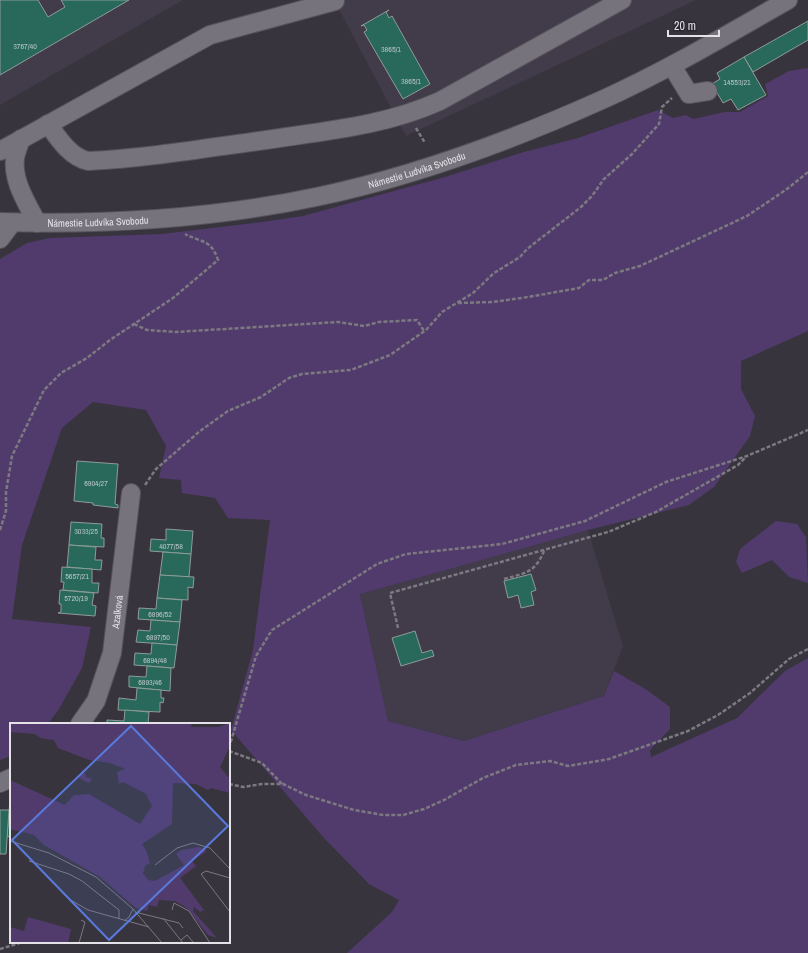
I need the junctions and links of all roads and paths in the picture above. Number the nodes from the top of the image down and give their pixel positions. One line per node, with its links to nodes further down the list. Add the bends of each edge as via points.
1 (622, 0): 7 (street, via 440,101 408,114 358,126 193,150 88,161 79,158 70,150)
2 (788, 0): 4 (street, Námestie Ludvíka Svobodu)
3 (335, 1): 7 (street, via 210,35)
4 (672, 66): 5 (street, via 689,94); 12 (street, Námestie Ludvíka Svobodu, via 604,99 482,148 376,182 332,193 262,207 156,220)
5 (708, 91)
6 (662, 107): 15 (path, via 659,124 581,207 526,249 520,257 494,273 473,293)
7 (48, 124): 8 (street)
8 (21, 139): 9 (street); 12 (street, via 15,158 16,175)
9 (0, 151)
10 (808, 172): 15 (path, via 747,216 640,266 615,273 603,280 589,280 579,288 528,297 493,302)
11 (6, 223): 12 (street, Námestie Ludvíka Svobodu); 14 (street, Námestie Ludvíka Svobodu)
12 (37, 223)
13 (180, 231): 16 (path, via 207,242 215,251 218,260 173,298)
14 (0, 238)
15 (456, 303): 17 (path, via 442,312)
16 (134, 324): 17 (path, via 147,330 176,332 338,322 364,326 408,319 417,320); 21 (path, via 87,358 60,373 44,390 12,456 6,492 6,511)
17 (424, 332): 20 (path, via 390,355 362,367 302,374 289,378 261,397 228,411 156,469 144,486)
18 (808, 430): 19 (path)
19 (747, 456): 22 (path, via 738,465 656,512 608,532); 27 (path, via 666,482 585,521 502,544 406,554 377,564 272,630 256,656)
20 (131, 493): 26 (street, Azalková, via 112,653 96,701)
21 (0, 530)
22 (544, 550): 23 (path, via 530,572); 24 (path, via 390,593)
23 (504, 579)
24 (398, 628)
25 (808, 649): 32 (path, via 784,663 750,693 718,715 688,731 609,759 568,766 550,761 516,765 483,778 424,809 403,815 367,813 312,797)
26 (81, 723)
27 (230, 747)
28 (230, 750): 32 (path, via 262,764)
29 (10, 778): 30 (street)
30 (0, 783)
31 (230, 784): 32 (path)
32 (283, 784)
33 (20, 943): 34 (path)
34 (0, 949)

